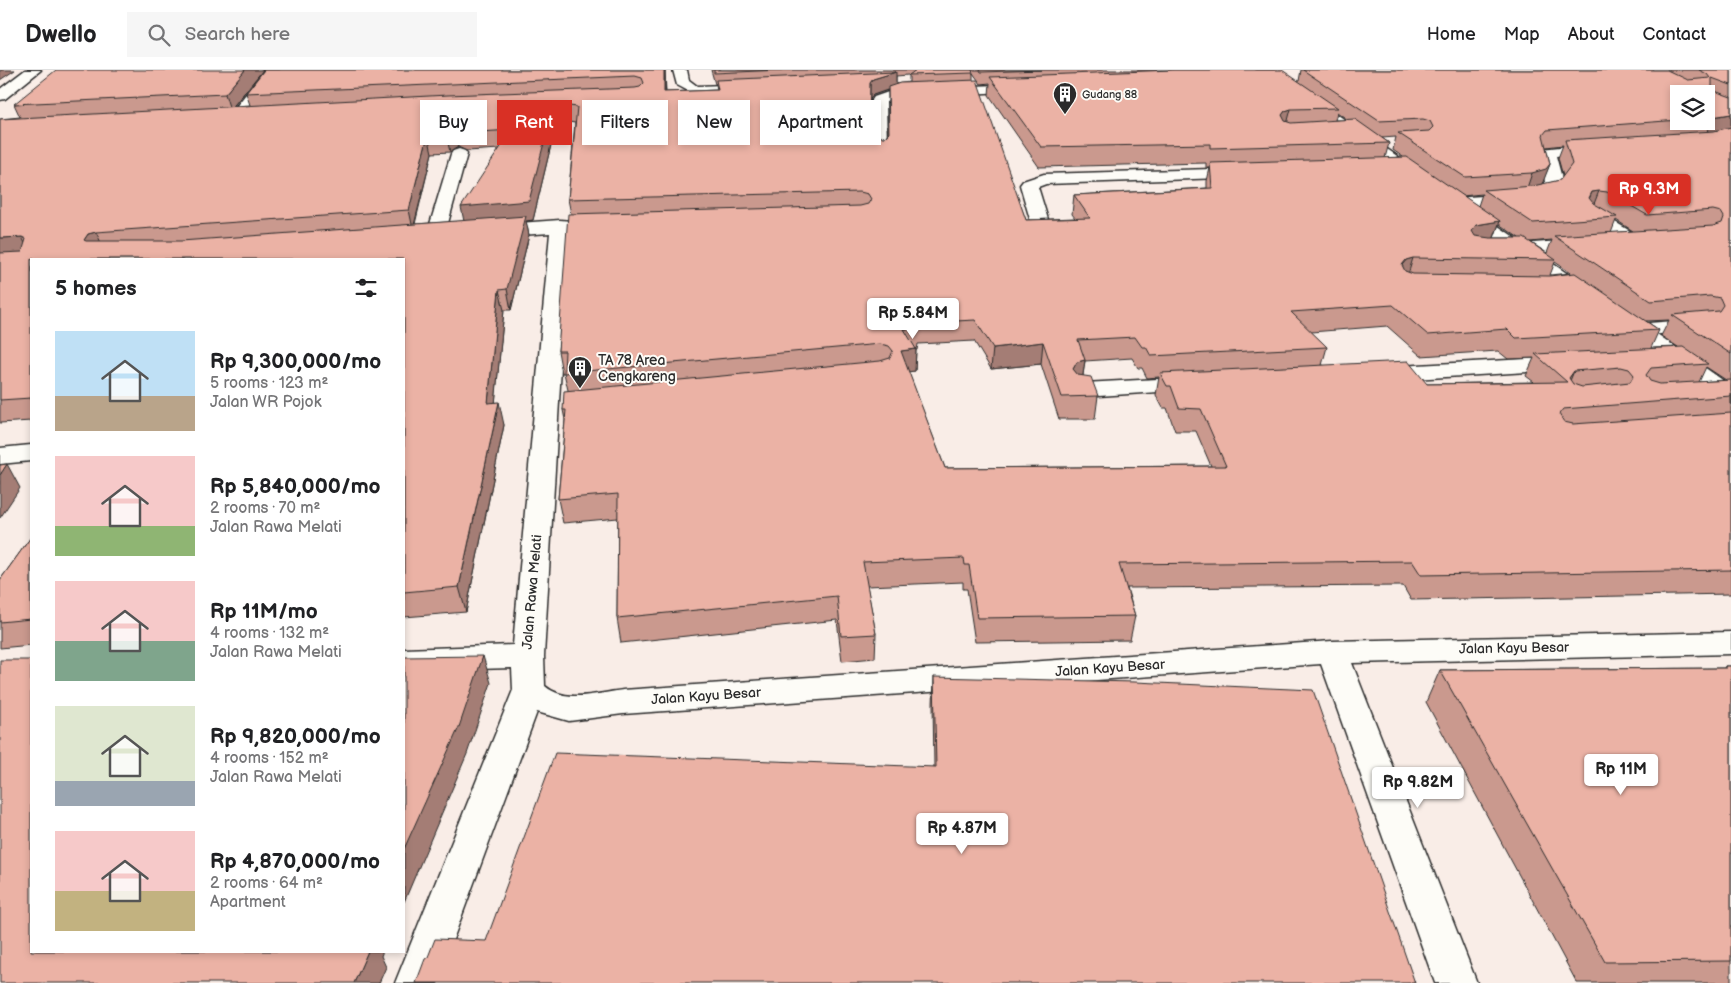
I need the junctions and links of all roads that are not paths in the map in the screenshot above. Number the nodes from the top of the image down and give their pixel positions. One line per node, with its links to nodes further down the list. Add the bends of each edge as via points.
1 (34, 70): 9 (street)
2 (272, 70): 11 (street)
3 (680, 70): 7 (street, via 682,82 698,91)
4 (1033, 75): 6 (street)
5 (1272, 77): 13 (street)
6 (887, 82)
7 (764, 87)
8 (1045, 88): 18 (street, via 897,93 879,100)
9 (0, 96)
10 (256, 115): 11 (street)
11 (240, 122): 12 (street)
12 (221, 123)
13 (1354, 133): 14 (street); 16 (street)
14 (1325, 134)
15 (1392, 144): 16 (street)
16 (1371, 145): 20 (street)
17 (1615, 146): 23 (street, via 1547,152 1554,182 1547,193 1526,198)
18 (878, 149)
19 (458, 154): 30 (street)
20 (1404, 168): 21 (street); 23 (street)
21 (1378, 169)
22 (1262, 173): 27 (street, via 1044,179 1029,185)
23 (1442, 195): 35 (street)
24 (1592, 216): 33 (street)
25 (598, 225): 26 (street)
26 (560, 226): 28 (street); 53 (street, Jalan Rawa Melati, via 556,405)
27 (1041, 226)
28 (474, 232)
29 (455, 233): 30 (street)
30 (436, 234): 31 (street)
31 (417, 235)
32 (1656, 240): 33 (street)
33 (1635, 242): 35 (street)
34 (1489, 249): 35 (street)
35 (1519, 249): 37 (street)
36 (1541, 288): 37 (street)
37 (1567, 294): 39 (street, via 1600,305)
38 (1700, 325): 39 (street)
39 (1636, 330): 40 (street)
40 (1678, 359): 41 (street); 46 (street)
41 (1638, 361)
42 (1589, 363): 43 (street)
43 (1361, 375)
44 (1213, 383): 45 (street)
45 (1084, 390)
46 (1726, 391): 47 (street)
47 (1689, 394)
48 (30, 453): 49 (street)
49 (0, 456)
50 (1731, 643): 51 (street, Jalan Kayu Besar)
51 (1332, 652): 53 (street, Jalan Kayu Besar, via 569,709 541,702); 55 (street)
52 (405, 660): 53 (street, Jalan Rawa Melati)
53 (529, 673): 54 (street)
54 (416, 983)
55 (1456, 983)

